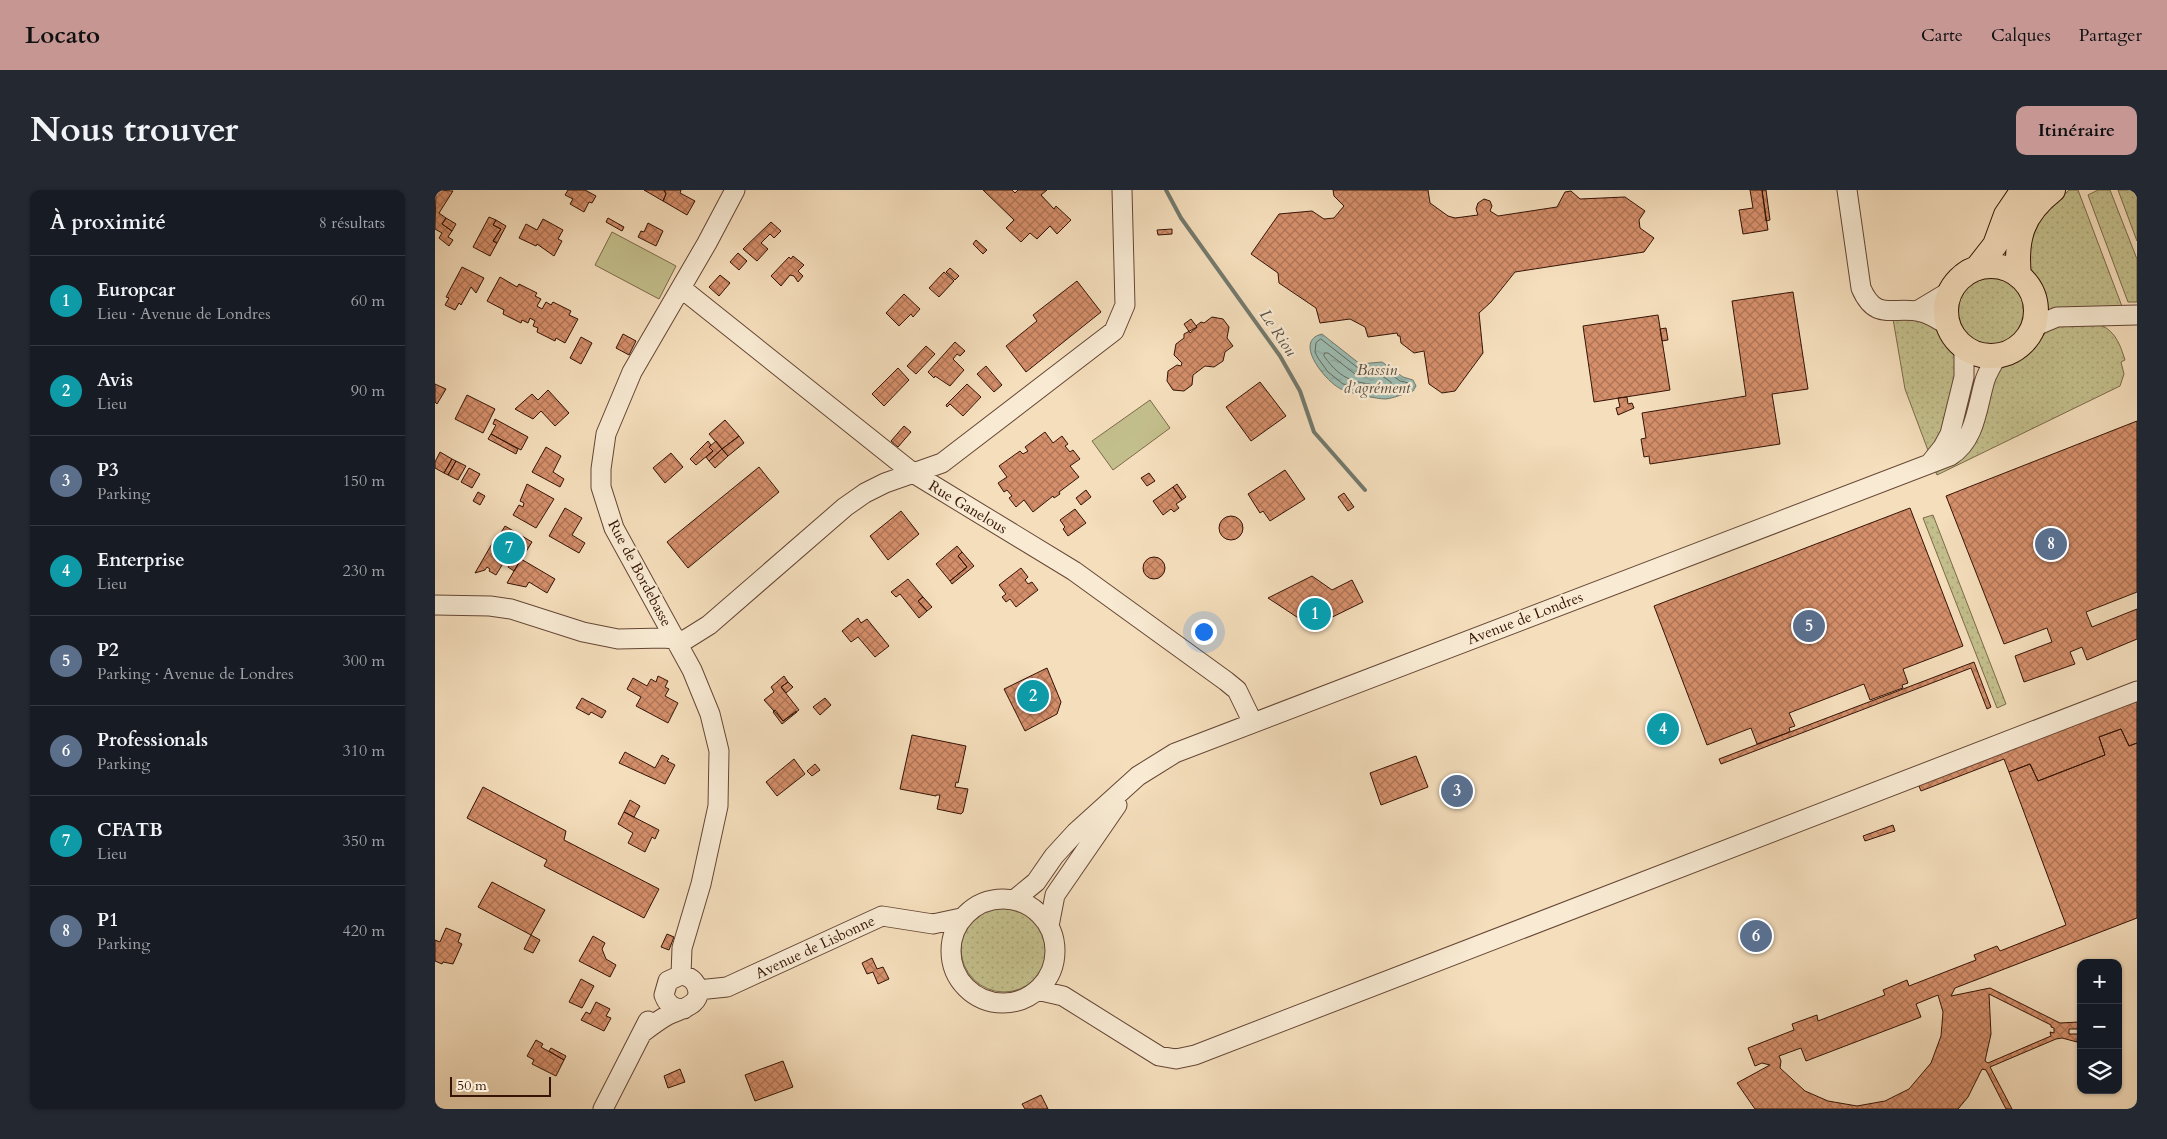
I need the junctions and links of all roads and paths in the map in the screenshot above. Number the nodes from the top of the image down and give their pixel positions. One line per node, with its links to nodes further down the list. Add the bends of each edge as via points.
1 (735, 190): 8 (street, Rue de Bordebasse)
2 (1121, 190): 17 (street, via 1125,306 1114,331 942,464)
3 (1847, 190): 10 (street, via 1861,288 1866,298 1877,308 1888,312)
4 (2023, 190): 6 (main road, via 2006,215 1995,245)
5 (2053, 190): 7 (main road, via 2034,208 2021,231 2017,250)
6 (1977, 268): 7 (main road, via 1999,267); 9 (main road)
7 (2019, 276): 13 (main road, via 2034,299 2036,316)
8 (681, 288): 17 (street, Rue Ganelous); 19 (street, Rue de Bordebasse, via 618,403 607,434 601,469 601,487 613,528)
9 (1952, 290): 10 (street); 12 (main road, via 1946,308)
10 (1917, 311): 12 (street)
11 (2137, 315): 13 (street, via 2057,318)
12 (1949, 326): 14 (main road)
13 (2033, 327): 15 (main road, via 2019,346)
14 (1964, 347): 15 (main road, via 1986,356); 16 (street, via 1964,377 1950,434)
15 (1998, 355): 16 (street, Avenue de Londres, via 1986,378 1966,440 1950,456)
16 (1931, 462): 22 (street, Avenue de Londres)
17 (913, 474): 19 (street, via 865,493 709,625 685,640); 22 (street, Rue Ganelous, via 1075,571 1144,620 1237,690)
18 (435, 605): 19 (street, via 511,609 583,632 618,639)
19 (674, 638): 30 (street, Rue de Bordebasse, via 692,670 710,714 720,769 717,806 701,884 682,948)
20 (2137, 691): 24 (street)
21 (2137, 703): 24 (street, via 1672,879)
22 (1253, 723): 23 (street, Avenue de Londres, via 1164,758)
23 (1127, 788): 25 (street, Avenue de Londres, via 1076,832 1036,882); 28 (street, Avenue de Londres, via 1055,895)
24 (1651, 878): 33 (street, via 1220,1046 1175,1060 1145,1049 1063,996)
25 (1014, 900): 26 (street, via 988,900); 28 (street, via 1033,907)
26 (961, 918): 27 (street, Avenue de Lisbonne); 29 (street, via 953,932)
27 (933, 924): 29 (street); 32 (street, Avenue de Lisbonne, via 883,916 727,987)
28 (1049, 926): 33 (street, via 1055,945 1055,960 1050,974)
29 (950, 948): 33 (street, via 952,965 959,980 970,992 985,1000 1016,1002)
30 (681, 975): 31 (street, via 672,978); 32 (street, via 692,979)
31 (664, 990): 34 (street, via 669,1004); 35 (street)
32 (698, 990): 34 (street, via 696,1000)
33 (1037, 990)
34 (683, 1009): 35 (street)
35 (642, 1033): 36 (street)
36 (603, 1109)

